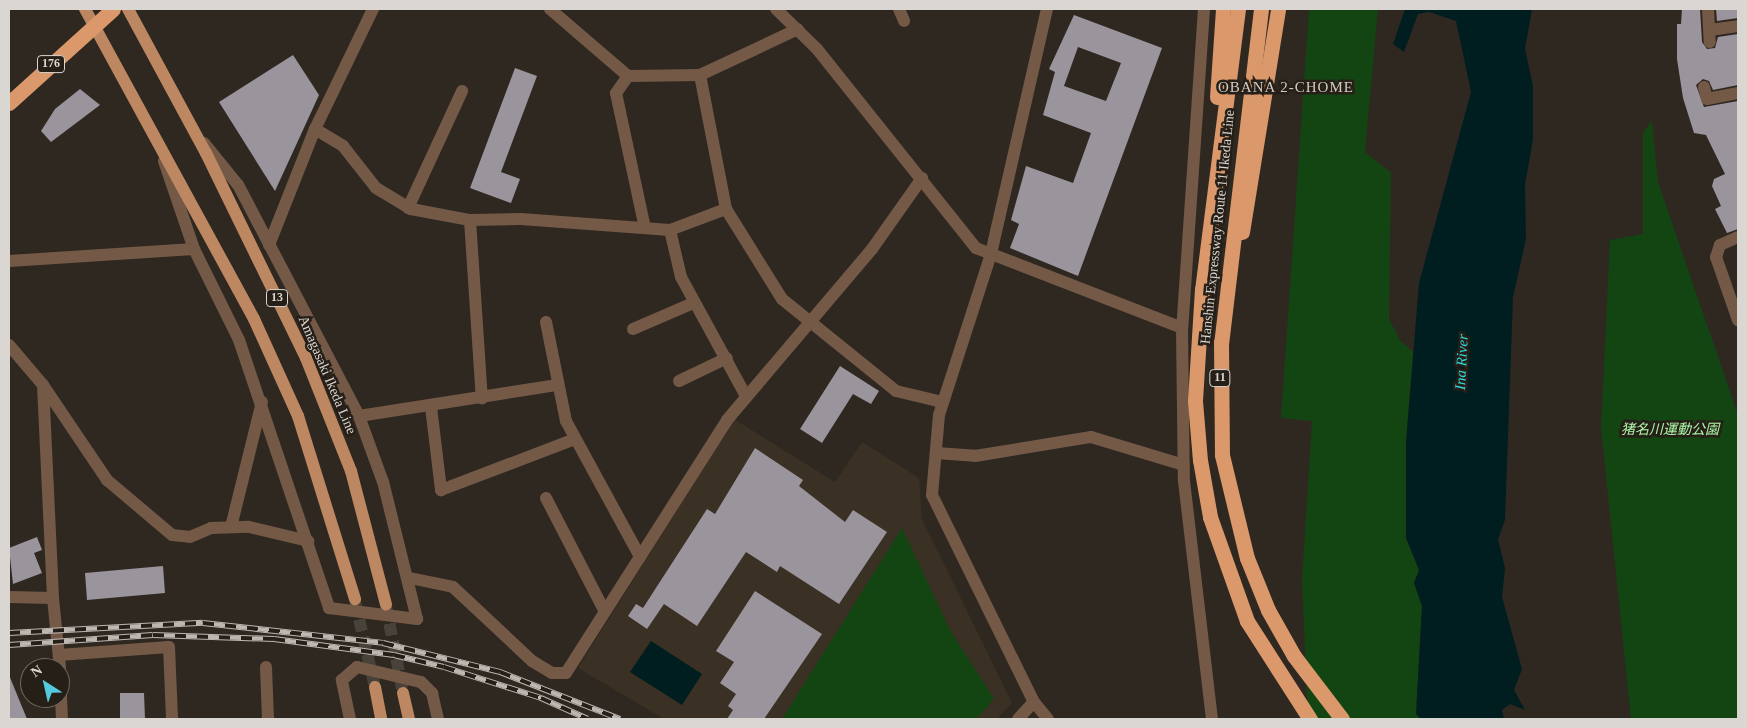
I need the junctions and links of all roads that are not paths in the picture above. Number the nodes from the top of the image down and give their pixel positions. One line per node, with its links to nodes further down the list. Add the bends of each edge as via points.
1 (85, 9): 16 (main road)
2 (113, 9): 16 (highway, 176)
3 (128, 9): 26 (main road, Amagasaki Ikeda Line / 13)
4 (373, 9): 25 (street)
5 (550, 9): 20 (street)
6 (776, 9): 18 (street)
7 (899, 9): 15 (street)
8 (1047, 9): 38 (street)
9 (1204, 9): 44 (street)
10 (1223, 9): 34 (highway)
11 (1238, 9): 34 (highway, Hanshin Expressway Route 11 Ikeda Line / 11)
12 (1261, 9): 46 (highway, Hanshin Expressway Route 11 Ikeda Line / 11)
13 (1278, 9): 46 (highway)
14 (1708, 9): 17 (street, via 1710,36)
15 (904, 21)
16 (93, 26): 24 (highway, 176); 27 (main road, 13)
17 (1738, 26)
18 (798, 29): 19 (street); 28 (street)
19 (700, 75): 20 (street); 30 (street)
20 (628, 76): 32 (street, via 616,93)
21 (1704, 87): 23 (street, via 1707,99)
22 (462, 91): 29 (street)
23 (1738, 93)
24 (9, 103)
25 (315, 129): 29 (street, via 343,146 376,188); 36 (street)
26 (194, 131): 36 (street, via 238,185); 69 (main road, Amagasaki Ikeda Line / 13, via 306,358 351,471)
27 (158, 146): 37 (street); 68 (main road, 13, via 254,319 298,416)
28 (922, 178): 38 (street, via 976,248); 43 (street)
29 (408, 208): 31 (street)
30 (726, 209): 33 (street); 43 (street, via 782,299)
31 (470, 220): 32 (street, via 521,218); 53 (street)
32 (645, 228): 33 (street)
33 (670, 230): 40 (street, via 681,277)
34 (1208, 236): 86 (highway, Hanshin Expressway Route 11 Ikeda Line / 11, via 1195,401 1210,518 1247,621)
35 (1738, 237): 41 (street, via 1720,245 1716,257)
36 (270, 245): 57 (street)
37 (194, 249): 39 (street); 54 (street, via 239,340)
38 (992, 254): 44 (street); 55 (street)
39 (9, 261)
40 (693, 303): 45 (street); 48 (street)
41 (1738, 320)
42 (546, 322): 51 (street)
43 (810, 324): 52 (street); 55 (street, via 896,391)
44 (1182, 328): 60 (street)
45 (633, 329)
46 (1221, 342): 87 (highway, Hanshin Expressway Route 11 Ikeda Line / 11, via 1222,455 1247,558 1294,656)
47 (9, 345): 50 (street)
48 (726, 358): 49 (street); 52 (street)
49 (680, 381)
50 (43, 385): 62 (street, via 107,480 172,535 190,537 211,528); 67 (street)
51 (558, 385): 53 (street); 58 (street)
52 (746, 396): 64 (street)
53 (482, 399): 56 (street)
54 (262, 402): 62 (street); 63 (street)
55 (942, 402): 59 (street)
56 (431, 408): 57 (street); 58 (street, via 441,490)
57 (359, 416): 65 (street)
58 (575, 439): 64 (street)
59 (936, 452): 60 (street, via 975,456 1091,438); 76 (street, via 932,495)
60 (1184, 465): 85 (street)
61 (546, 498): 70 (street)
62 (232, 528): 63 (street, via 249,527)
63 (308, 542): 65 (street, via 329,608 417,619)
64 (640, 557): 70 (street)
65 (410, 578): 70 (street, via 453,587 505,640 552,673 566,673)
66 (9, 597): 67 (street)
67 (53, 598): 71 (street)
68 (355, 599)
69 (386, 604)
70 (605, 612)
71 (59, 655): 72 (street); 77 (street, via 169,647)
72 (59, 658)
73 (266, 667): 78 (street)
74 (375, 687): 80 (main road)
75 (403, 693): 81 (main road)
76 (1034, 702): 83 (street); 84 (street)
77 (172, 719)
78 (268, 719)
79 (350, 719): 82 (street, via 342,680 357,667 421,682 432,694)
80 (381, 719)
81 (409, 719)
82 (438, 719)
83 (1018, 719)
84 (1048, 719)
85 (1212, 719)
86 (1310, 719)
87 (1342, 719)

